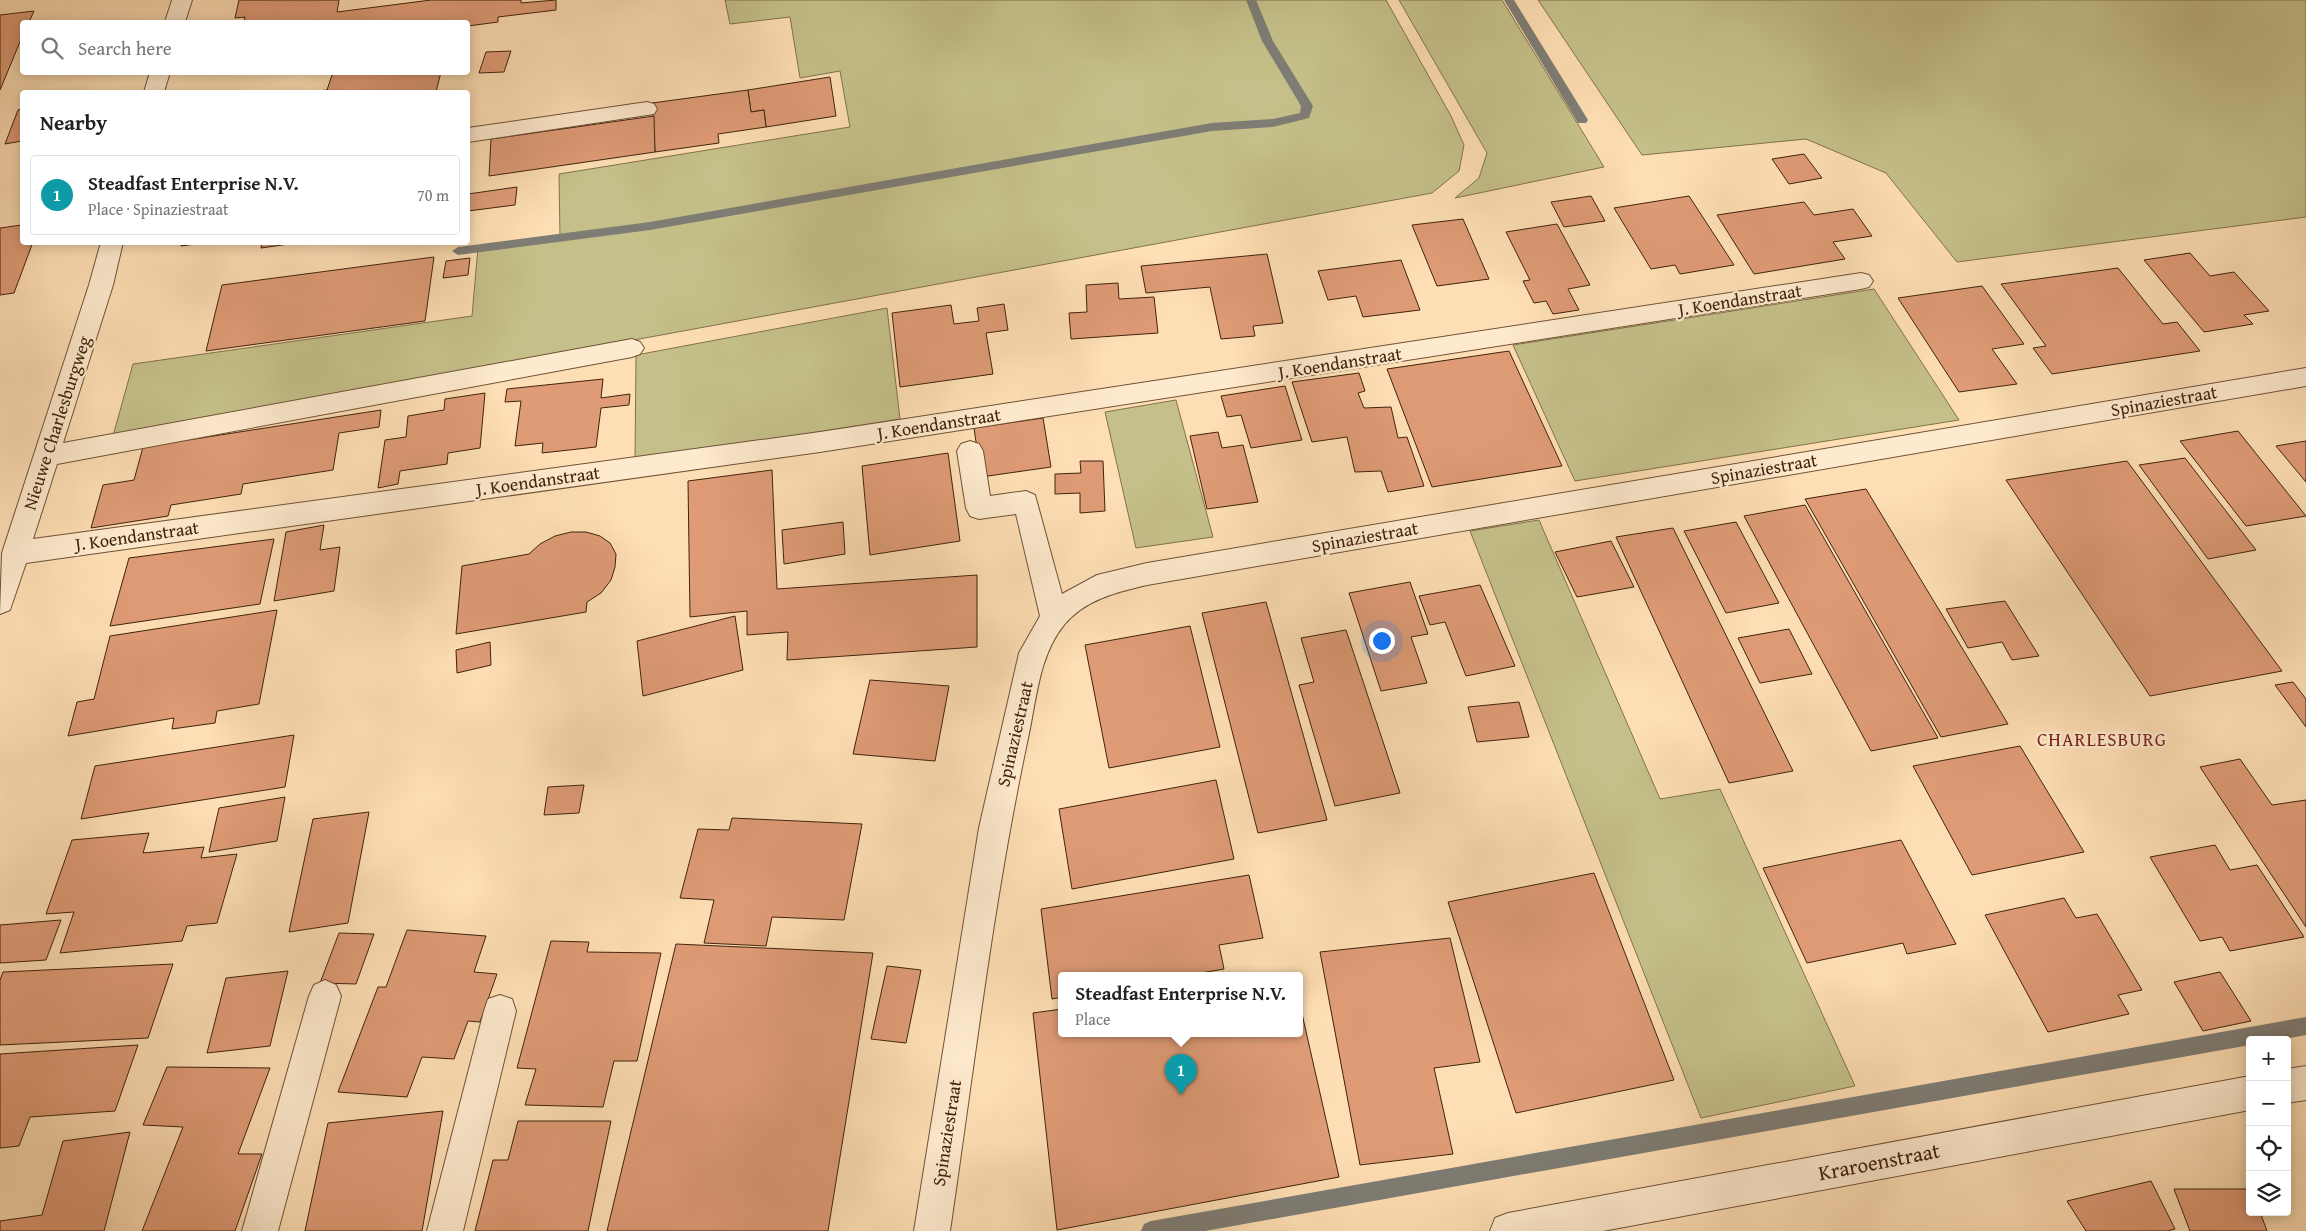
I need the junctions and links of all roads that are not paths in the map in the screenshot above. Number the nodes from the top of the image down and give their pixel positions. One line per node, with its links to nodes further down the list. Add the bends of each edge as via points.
1 (182, 0): 2 (street)
2 (176, 20)
3 (159, 75): 4 (street)
4 (155, 90)
5 (647, 109): 6 (street)
6 (470, 135)
7 (111, 245): 12 (street, Nieuwe Charlesburgweg)
8 (1862, 282): 13 (street, J. Koendanstraat, via 820,442)
9 (632, 348): 12 (street)
10 (2306, 377): 15 (street, Spinaziestraat, via 1146,574 1107,584 1075,599)
11 (970, 451): 15 (street, via 979,508 1026,502)
12 (47, 456): 13 (street, Nieuwe Charlesburgweg)
13 (15, 553): 14 (street, Nieuwe Charlesburgweg)
14 (0, 602)
15 (1054, 617): 23 (street, Spinaziestraat, via 1033,653 994,828)
16 (325, 996): 21 (street)
17 (500, 1011): 22 (street)
18 (2306, 1083): 19 (street)
19 (2291, 1085)
20 (2246, 1094): 24 (street, Kraroenstraat)
21 (260, 1231)
22 (445, 1231)
23 (932, 1231)
24 (1508, 1231)

